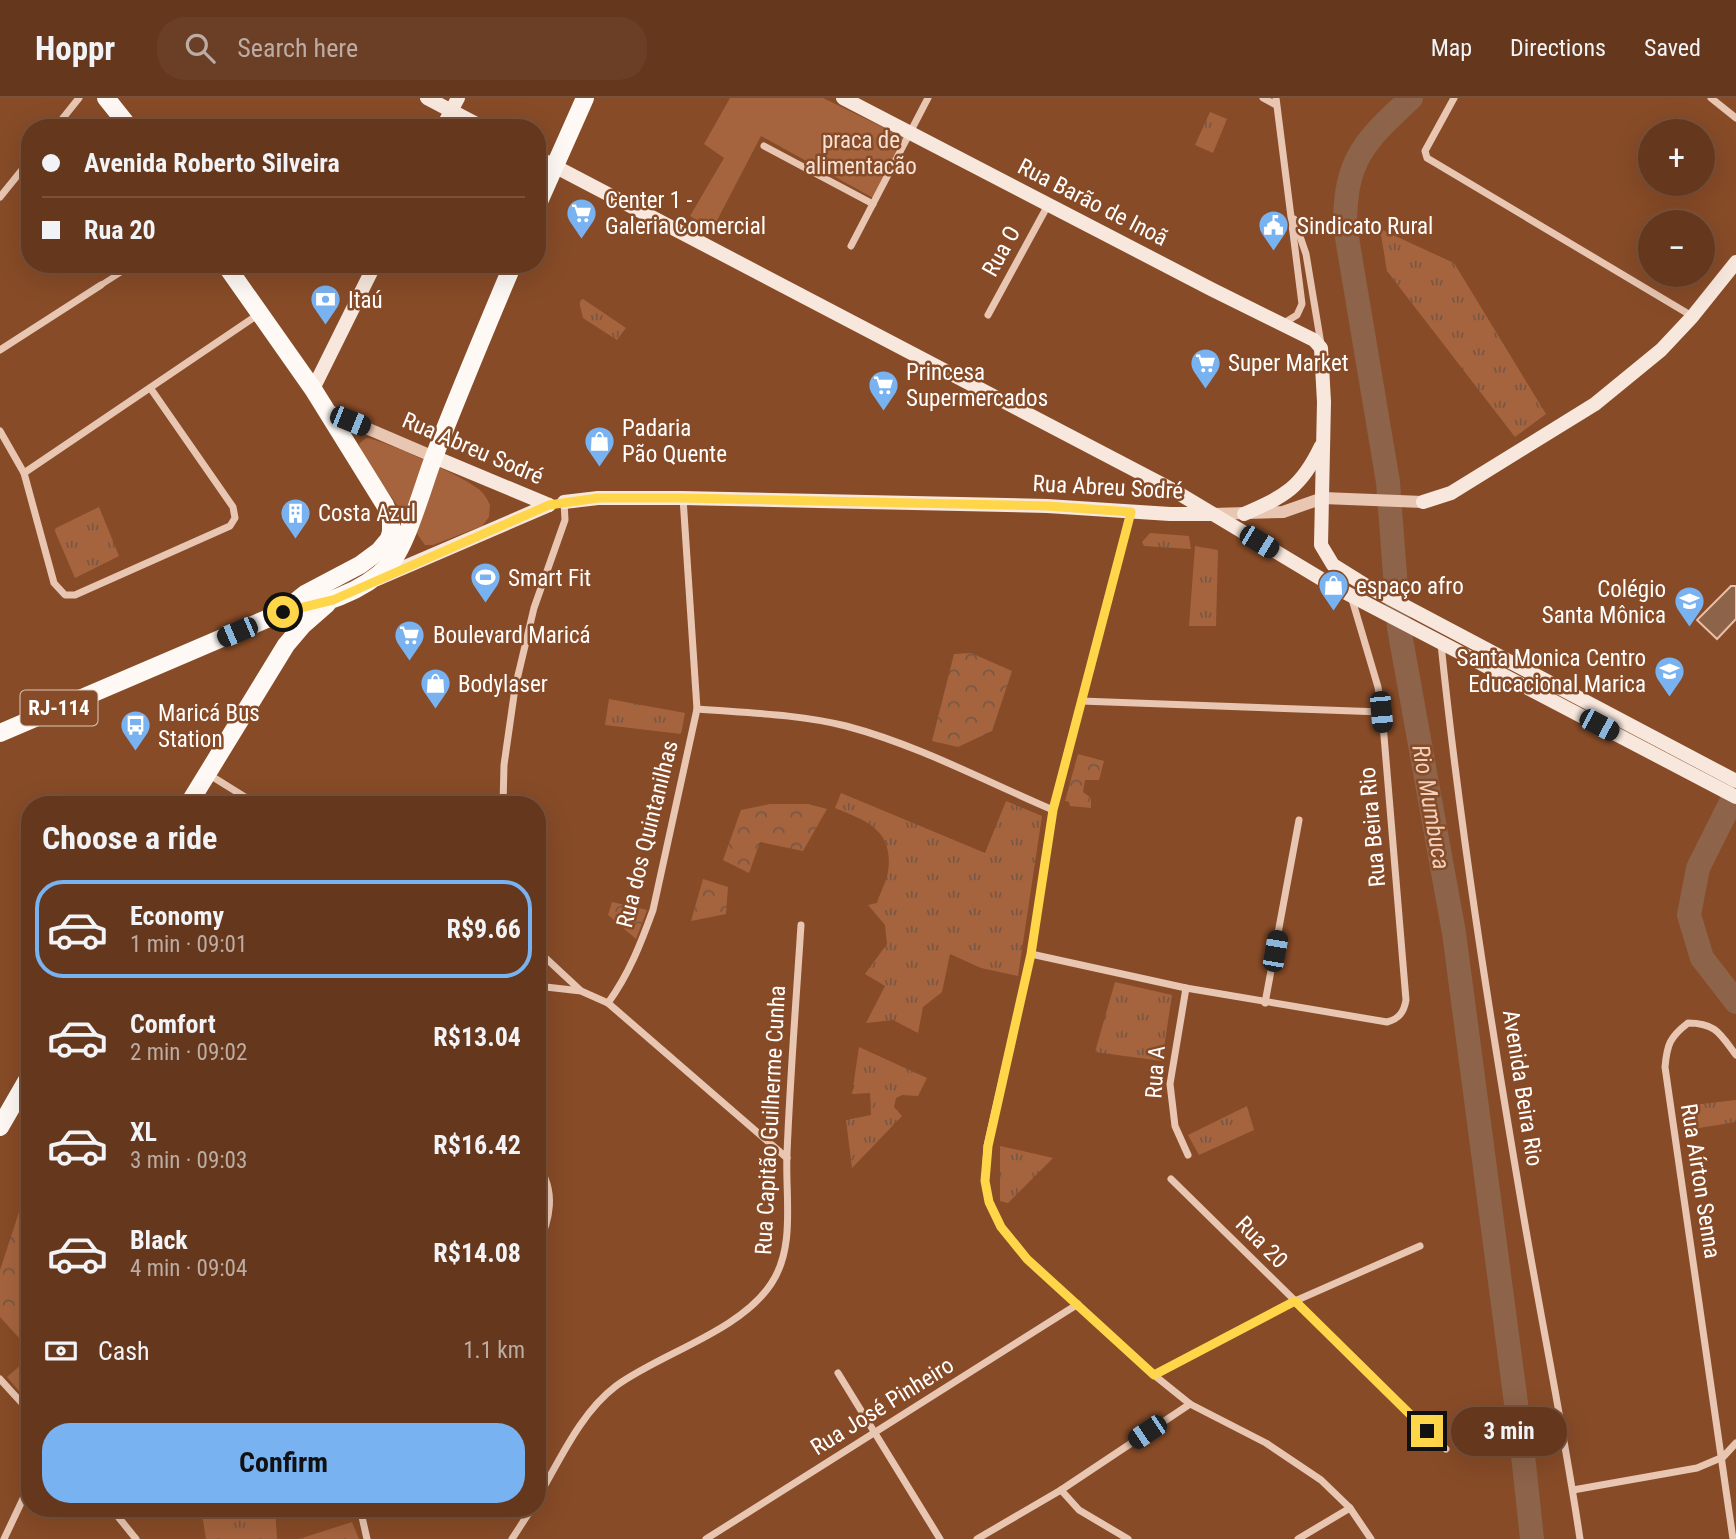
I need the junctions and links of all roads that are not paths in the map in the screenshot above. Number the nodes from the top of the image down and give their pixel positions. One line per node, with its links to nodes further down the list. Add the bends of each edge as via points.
1 (79, 98): 13 (street)
2 (106, 98): 14 (main road)
3 (427, 98): 11 (main road)
4 (585, 98): 19 (main road)
5 (843, 98): 16 (main road, Rua Barão de Inoã)
6 (928, 98): 16 (street)
7 (1263, 98): 10 (street)
8 (1454, 98): 35 (street, via 1425,151 1427,158)
9 (1712, 98): 12 (street)
10 (1276, 101): 23 (street)
11 (454, 104): 15 (main road)
12 (1736, 118)
13 (62, 119)
14 (123, 119)
15 (473, 119)
16 (910, 132): 24 (street); 25 (main road, Rua Barão de Inoã)
17 (764, 146): 24 (street)
18 (546, 162): 19 (main road)
19 (554, 166): 21 (main road); 52 (main road)
20 (21, 171): 22 (street)
21 (546, 185)
22 (0, 197)
23 (1289, 201): 36 (street, via 1302,304 1297,316); 37 (street, via 1306,254)
24 (873, 204): 26 (street)
25 (1048, 205): 34 (street, Rua O); 36 (main road, Rua Barão de Inoã)
26 (852, 246)
27 (1736, 262): 35 (main road, Rua Abreu Sodré)
28 (120, 273): 32 (street)
29 (231, 273): 33 (main road)
30 (371, 273): 40 (main road)
31 (509, 273): 44 (main road)
32 (101, 285): 38 (street)
33 (259, 314): 39 (street); 40 (main road)
34 (988, 315)
35 (1692, 317): 49 (main road, Rua Abreu Sodré, via 1661,350 1595,404 1451,493)
36 (1284, 323): 37 (main road, Rua Barão de Inoã)
37 (1321, 348): 43 (main road)
38 (0, 349)
39 (151, 389): 45 (street); 45 (street, via 233,507 235,518 230,526 69,596 60,593 54,583)
40 (313, 389): 41 (main road, RJ-114)
41 (325, 408): 44 (street, Rua Abreu Sodré); 57 (main road, RJ-114, via 385,505 391,532 379,551)
42 (0, 431): 45 (street)
43 (1323, 441): 47 (main road); 53 (main road, via 1291,491)
44 (434, 457): 50 (main road, Rua Abreu Sodré); 54 (main road, via 401,548)
45 (24, 473)
46 (682, 498): 48 (main road, Rua Abreu Sodré); 51 (main road, Rua Abreu Sodré); 60 (street, Rua dos Quintanilhas)
47 (1323, 498): 49 (street, Rua Abreu Sodré); 53 (street, Rua Abreu Sodré, via 1283,512); 64 (main road, via 1320,536 1325,555 1338,569)
48 (564, 502): 50 (street, Rua Abreu Sodré); 68 (street, via 565,520 534,608 514,688)
49 (1423, 502)
50 (549, 505): 54 (main road, RJ-114)
51 (1131, 512): 52 (main road, Rua Abreu Sodré); 59 (street)
52 (1212, 514): 53 (street, Rua Abreu Sodré); 55 (main road)
53 (1244, 514)
54 (371, 581): 56 (main road, RJ-114)
55 (1350, 595): 58 (main road); 61 (street, Rua Beira Rio, via 1378,687)
56 (333, 600): 57 (main road, RJ-114); 63 (main road, via 292,638)
57 (283, 612): 62 (main road, RJ-114)
58 (1441, 641): 64 (main road); 102 (street, Avenida Beira Rio, via 1453,757 1496,1043)
59 (1081, 701): 61 (street); 70 (street)
60 (697, 709): 70 (street, via 809,718 844,726 915,749); 78 (street, Rua dos Quintanilhas, via 653,909 626,975)
61 (1381, 712): 79 (street, Rua Beira Rio, via 1406,1000 1400,1016 1387,1022)
62 (0, 733)
63 (207, 773): 66 (main road); 67 (street)
64 (1714, 778): 65 (main road); 69 (main road)
65 (1736, 781)
66 (193, 796)
67 (244, 796)
68 (503, 796)
69 (1736, 797)
70 (1053, 810): 73 (street)
71 (1299, 820): 79 (street)
72 (801, 925): 84 (street, Rua Capitão Guilherme Cunha)
73 (1031, 954): 76 (street); 90 (street, via 988,1146 985,1181 1001,1227 1027,1259)
74 (546, 958): 77 (street)
75 (546, 987): 77 (street)
76 (1185, 988): 79 (street); 83 (street, Rua A, via 1170,1084 1175,1126)
77 (581, 990): 78 (street)
78 (608, 1003): 84 (street)
79 (1265, 1003)
80 (1736, 1055): 99 (street, Rua Aírton Senna, via 1705,1023 1688,1023 1667,1047 1665,1066)
81 (21, 1091): 82 (main road)
82 (0, 1127)
83 (1188, 1155)
84 (786, 1158): 100 (street, Rua Capitão Guilherme Cunha, via 785,1248 771,1285 728,1323 615,1387 590,1413)
85 (1171, 1179): 89 (street, Rua 20)
86 (546, 1180): 87 (street, via 550,1207)
87 (546, 1227)
88 (1420, 1246): 89 (street)
89 (1295, 1301): 92 (street); 98 (street, Rua 20)
90 (1077, 1304): 92 (street); 96 (street, Rua José Pinheiro)
91 (838, 1373): 96 (street)
92 (1154, 1375): 95 (street)
93 (0, 1379): 94 (street)
94 (21, 1402)
95 (1191, 1404): 101 (street); 104 (street, via 1298,1463)
96 (874, 1433): 112 (street, Rua José Pinheiro); 113 (street)
97 (1736, 1443): 99 (street)
98 (1446, 1449)
99 (1723, 1457): 102 (street, via 1697,1468); 119 (street, Rua Aírton Senna)
100 (546, 1484)
101 (1061, 1490): 114 (street); 115 (street, via 1079,1510)
102 (1573, 1490): 118 (street, Avenida Beira Rio)
103 (21, 1504): 108 (street)
104 (1350, 1508): 116 (street); 117 (street)
105 (118, 1517): 109 (street)
106 (362, 1517): 110 (street)
107 (526, 1517): 111 (street)
108 (5, 1539)
109 (136, 1539)
110 (367, 1539)
111 (512, 1539)
112 (706, 1539)
113 (940, 1539)
114 (977, 1539)
115 (1128, 1539)
116 (1298, 1539)
117 (1371, 1539)
118 (1580, 1539)
119 (1734, 1539)

